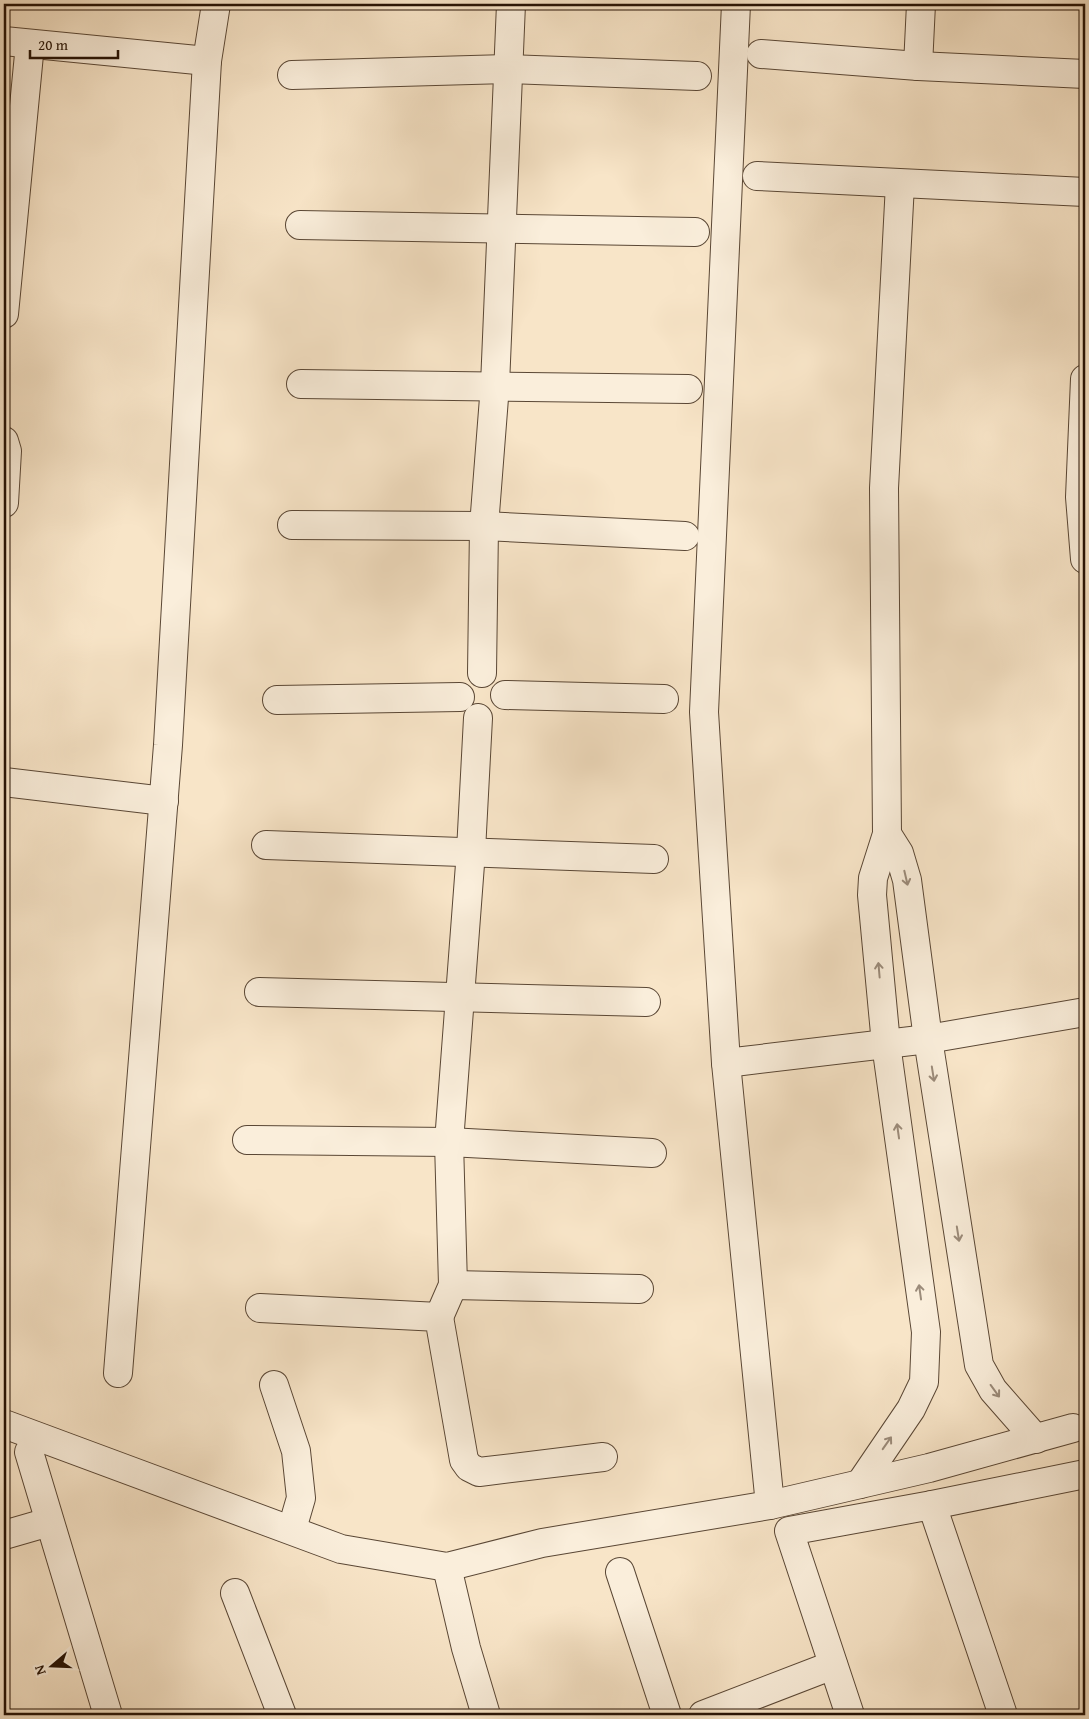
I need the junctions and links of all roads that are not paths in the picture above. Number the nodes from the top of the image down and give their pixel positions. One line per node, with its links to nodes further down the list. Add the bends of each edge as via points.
1 (216, 4): 7 (street)
2 (511, 4): 9 (street)
3 (736, 4): 48 (street, via 704,712)
4 (921, 4): 8 (street)
5 (17, 42): 7 (street); 19 (street)
6 (761, 54): 8 (street)
7 (208, 62): 37 (street)
8 (918, 66): 10 (street)
9 (507, 69): 11 (street); 12 (street); 17 (street)
10 (1085, 74)
11 (292, 75)
12 (697, 76)
13 (757, 176): 14 (street)
14 (900, 184): 15 (street); 38 (street, via 884,488)
15 (1085, 192)
16 (300, 225): 17 (street)
17 (502, 227): 18 (street); 22 (street)
18 (695, 232)
19 (4, 314)
20 (1085, 379): 29 (street, via 1080,497)
21 (301, 384): 22 (street)
22 (495, 385): 23 (street); 27 (street)
23 (688, 389)
24 (4, 441): 25 (street, via 7,451)
25 (4, 502)
26 (292, 524): 27 (street)
27 (484, 526): 28 (street); 30 (street)
28 (685, 536)
29 (1085, 559)
30 (482, 673): 31 (street, via 498,679); 32 (street, via 466,681)
31 (505, 695): 33 (street); 35 (street, via 504,705 497,713 488,718)
32 (460, 697): 34 (street); 35 (street, via 469,714)
33 (664, 699)
34 (277, 700)
35 (478, 718): 40 (street)
36 (4, 782): 37 (street)
37 (164, 802): 56 (street)
38 (887, 834): 46 (street, one-way to 46, via 899,853 907,880); 47 (street, one-way to 38, via 872,895 873,878)
39 (266, 844): 40 (street)
40 (471, 851): 41 (street); 43 (street)
41 (654, 859)
42 (259, 992): 43 (street)
43 (458, 996): 44 (street); 50 (street)
44 (646, 1002)
45 (1085, 1012): 46 (street)
46 (928, 1039): 47 (street); 60 (street, one-way to 60, via 979,1365 994,1390)
47 (886, 1044): 48 (street); 64 (street, one-way to 47, via 924,1382 926,1332)
48 (726, 1063): 65 (street)
49 (247, 1140): 50 (street)
50 (449, 1142): 51 (street); 52 (street)
51 (652, 1153)
52 (453, 1285): 53 (street); 55 (street)
53 (638, 1290)
54 (260, 1308): 55 (street)
55 (439, 1318): 62 (street, via 464,1460 469,1468 479,1472)
56 (118, 1372)
57 (274, 1385): 68 (street, via 296,1451 301,1498)
58 (4, 1424): 68 (street)
59 (1073, 1428): 60 (street)
60 (1036, 1439): 64 (street)
61 (28, 1452): 67 (street)
62 (603, 1456)
63 (1085, 1474): 66 (street)
64 (860, 1484): 65 (street)
65 (770, 1505): 70 (street, via 542,1542)
66 (932, 1505): 73 (street, via 789,1531); 80 (street)
67 (49, 1522): 69 (street); 74 (street)
68 (292, 1529): 70 (street, via 341,1549)
69 (4, 1535)
70 (447, 1567): 76 (street)
71 (620, 1572): 77 (street)
72 (235, 1593): 75 (street)
73 (833, 1665): 78 (street); 79 (street)
74 (108, 1715)
75 (282, 1715)
76 (486, 1715)
77 (667, 1715)
78 (703, 1715)
79 (850, 1715)
80 (1004, 1715)

